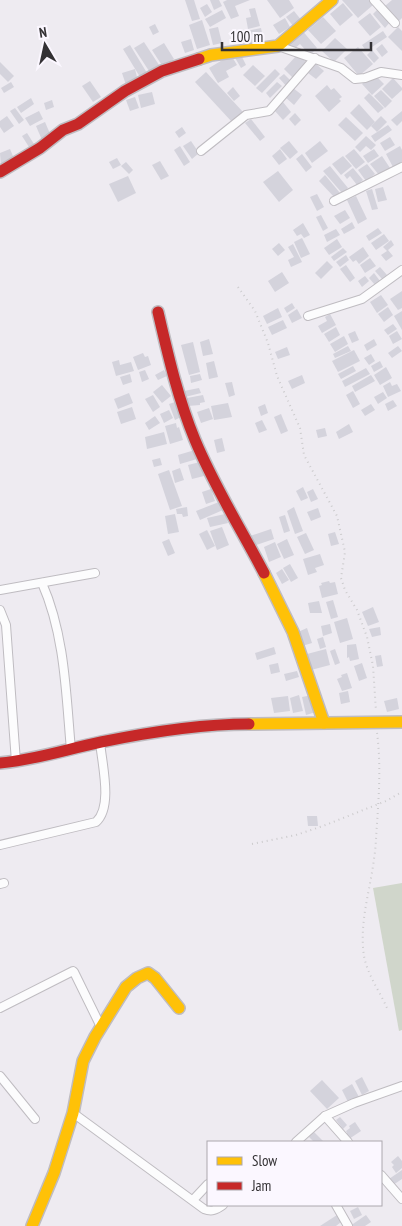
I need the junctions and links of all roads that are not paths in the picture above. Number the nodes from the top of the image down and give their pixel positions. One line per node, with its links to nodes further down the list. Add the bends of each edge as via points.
1 (332, 0): 4 (street)
2 (374, 0): 3 (street)
3 (396, 23)
4 (278, 46): 5 (street); 9 (street, via 211,55 162,71 125,91)
5 (315, 58): 6 (street, via 341,68 354,79 381,72); 7 (street, via 269,111 246,115)
6 (402, 75)
7 (201, 151)
8 (402, 167): 10 (street)
9 (0, 172)
10 (334, 201)
11 (402, 270): 13 (street, via 362,299)
12 (158, 312): 19 (street, via 178,393 195,439 287,618 303,655)
13 (308, 316)
14 (95, 573): 15 (street)
15 (42, 583): 16 (street); 21 (street, via 50,600 62,656)
16 (0, 590)
17 (0, 610): 22 (street, via 6,625)
18 (402, 722): 19 (street)
19 (324, 723): 20 (street, via 212,726)
20 (100, 742): 21 (street); 24 (street, via 105,802 101,818 96,822)
21 (70, 750): 22 (street)
22 (16, 762): 23 (street)
23 (0, 763)
24 (0, 845)
25 (0, 1008): 27 (street, via 72,971)
26 (179, 1008): 27 (street, via 148,973 126,987)
27 (101, 1027): 30 (street, via 83,1061)
28 (0, 1076): 32 (street)
29 (402, 1086): 31 (street)
30 (73, 1113): 38 (street); 41 (street, via 54,1174)
31 (325, 1116): 33 (street); 34 (street)
32 (36, 1119)
33 (297, 1141)
34 (347, 1141)
35 (382, 1176): 37 (street)
36 (207, 1185): 38 (street)
37 (402, 1199)
38 (193, 1200): 39 (street, via 210,1211)
39 (222, 1206)
40 (337, 1206): 42 (street)
41 (32, 1226)
42 (348, 1226)

